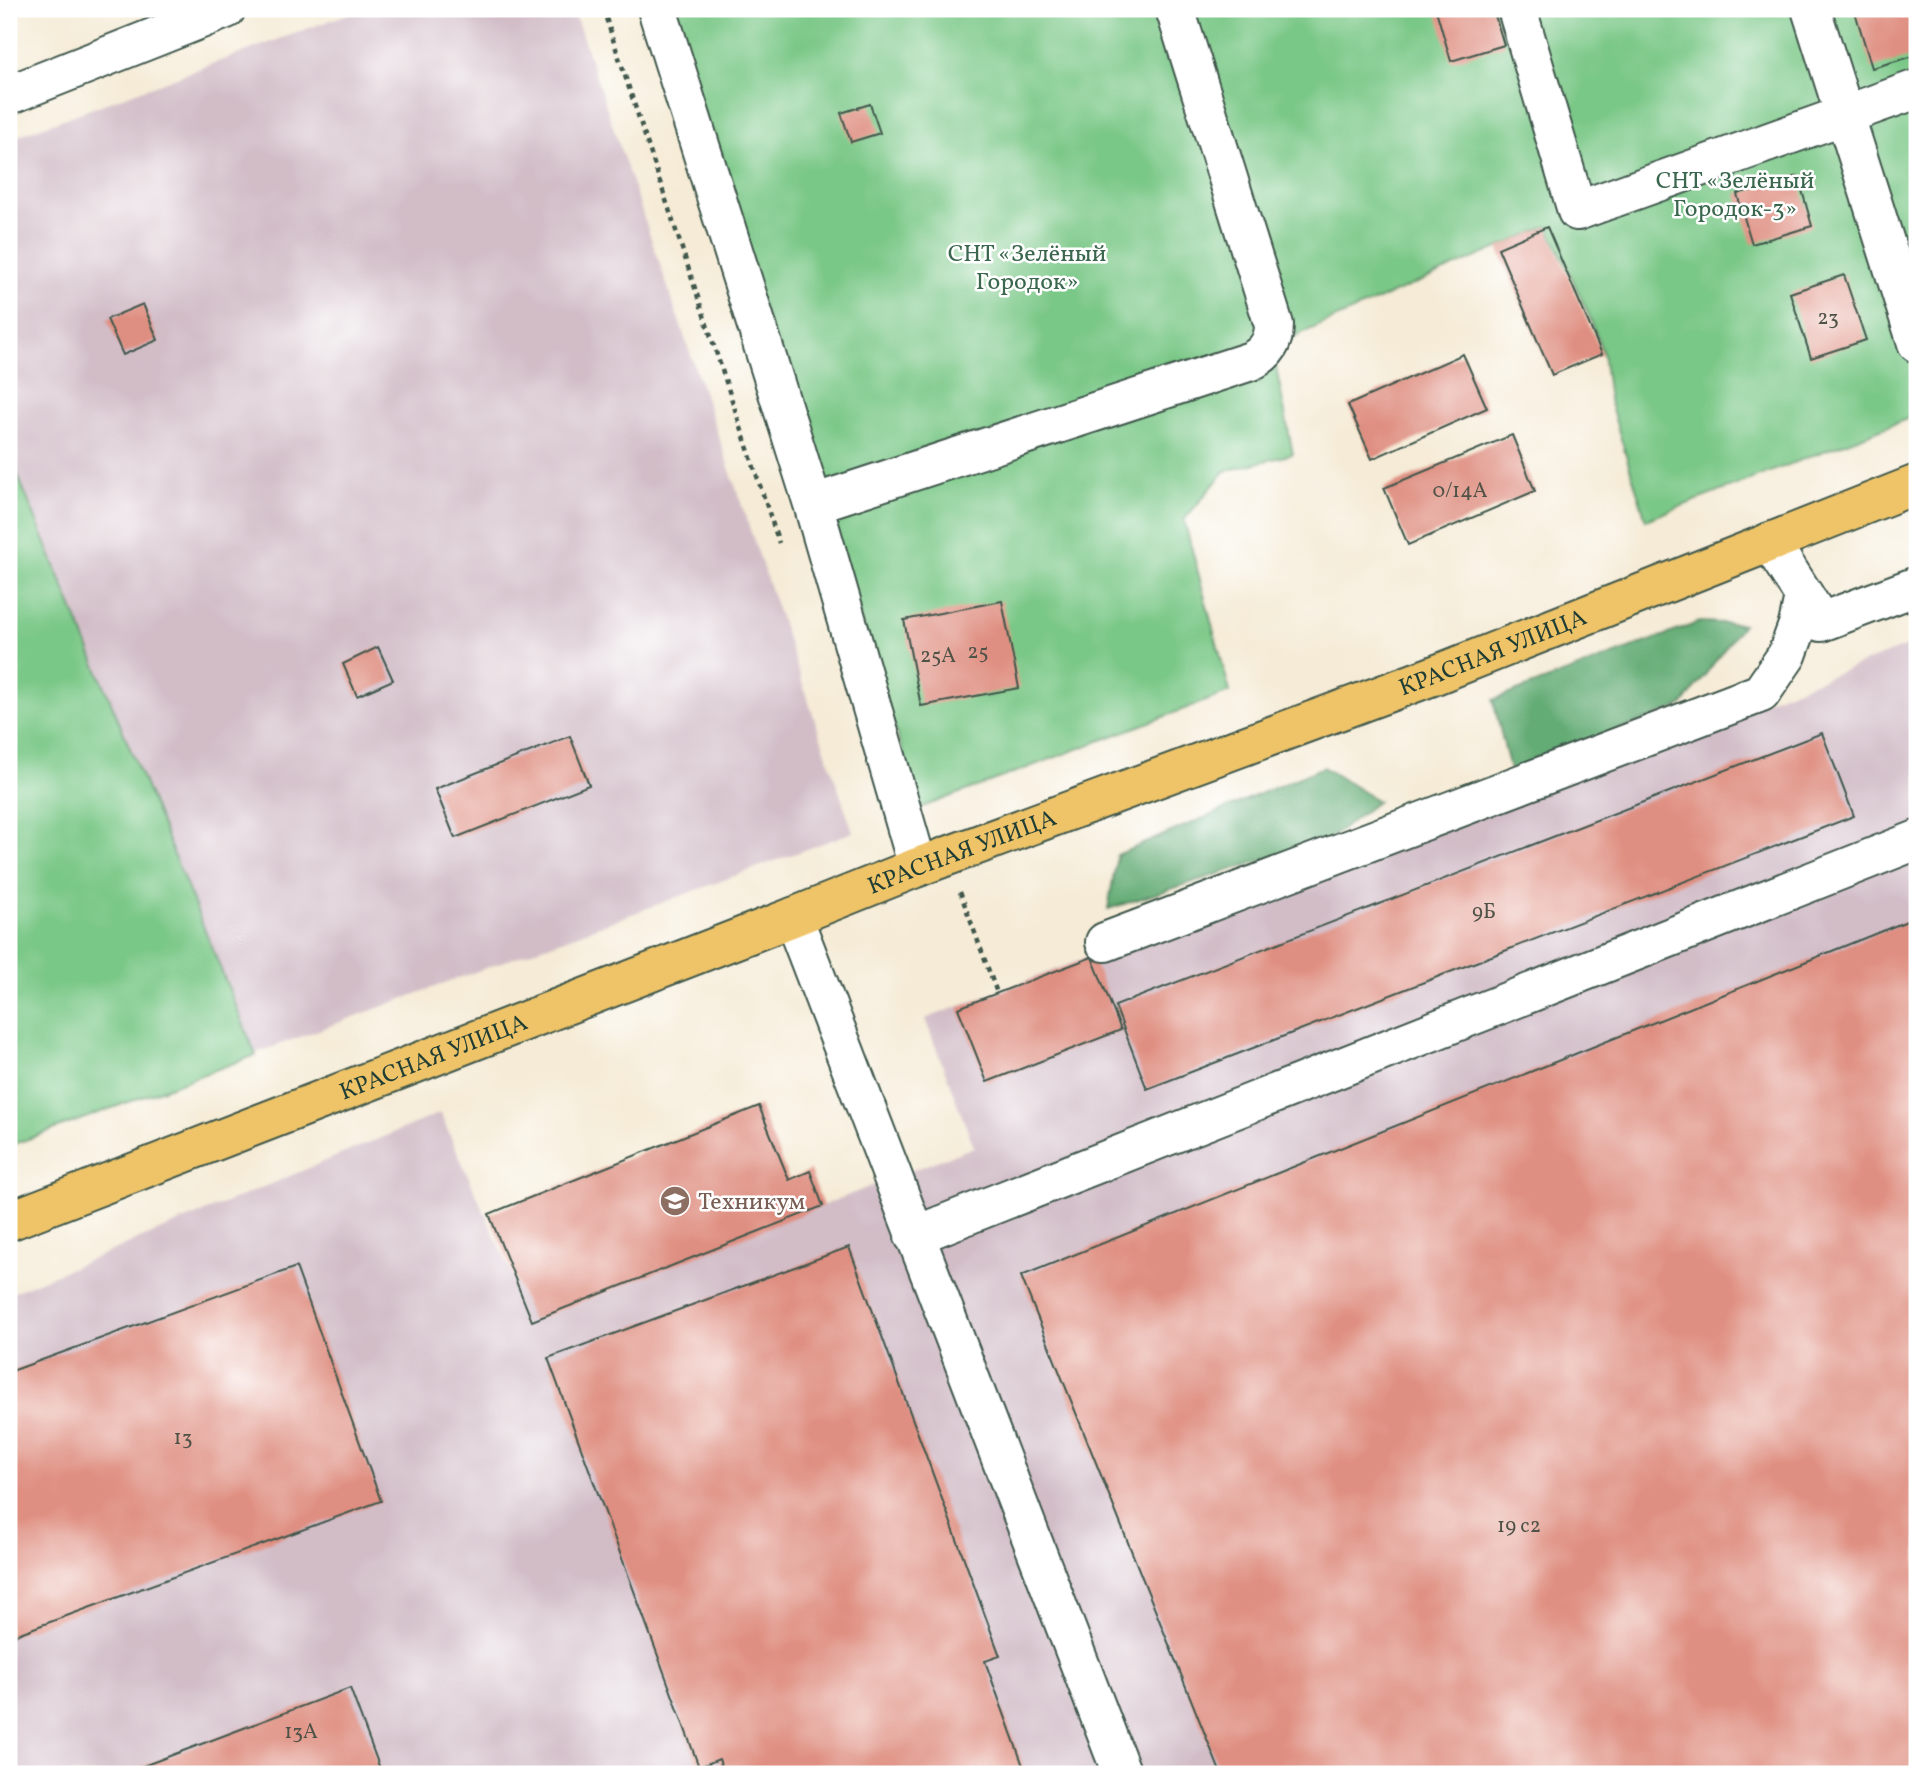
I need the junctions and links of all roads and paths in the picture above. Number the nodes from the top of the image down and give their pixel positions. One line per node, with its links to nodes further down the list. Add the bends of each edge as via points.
1 (226, 9): 8 (street)
2 (603, 9): 14 (path)
3 (657, 9): 12 (street)
4 (1175, 9): 12 (street, via 1274,325 1266,351 1251,361)
5 (1517, 9): 9 (street, via 1577,211)
6 (1811, 9): 9 (street)
7 (1917, 89): 9 (street)
8 (9, 95)
9 (1845, 116): 10 (street)
10 (1917, 343)
11 (1917, 484): 13 (main road, КРАСНАЯ УЛИЦА)
12 (813, 504): 18 (street)
13 (1770, 541): 16 (street); 18 (main road, КРАСНАЯ УЛИЦА, via 1430,677)
14 (781, 549)
15 (1917, 586): 16 (street, via 1821,622)
16 (1804, 597): 21 (street, via 1787,655 1760,693)
17 (1917, 840): 24 (street)
18 (918, 867): 20 (main road, КРАСНАЯ УЛИЦА)
19 (959, 889): 22 (path)
20 (793, 917): 23 (main road, КРАСНАЯ УЛИЦА); 24 (street)
21 (1105, 942)
22 (997, 993)
23 (9, 1221)
24 (914, 1236): 25 (street)
25 (1122, 1774)

